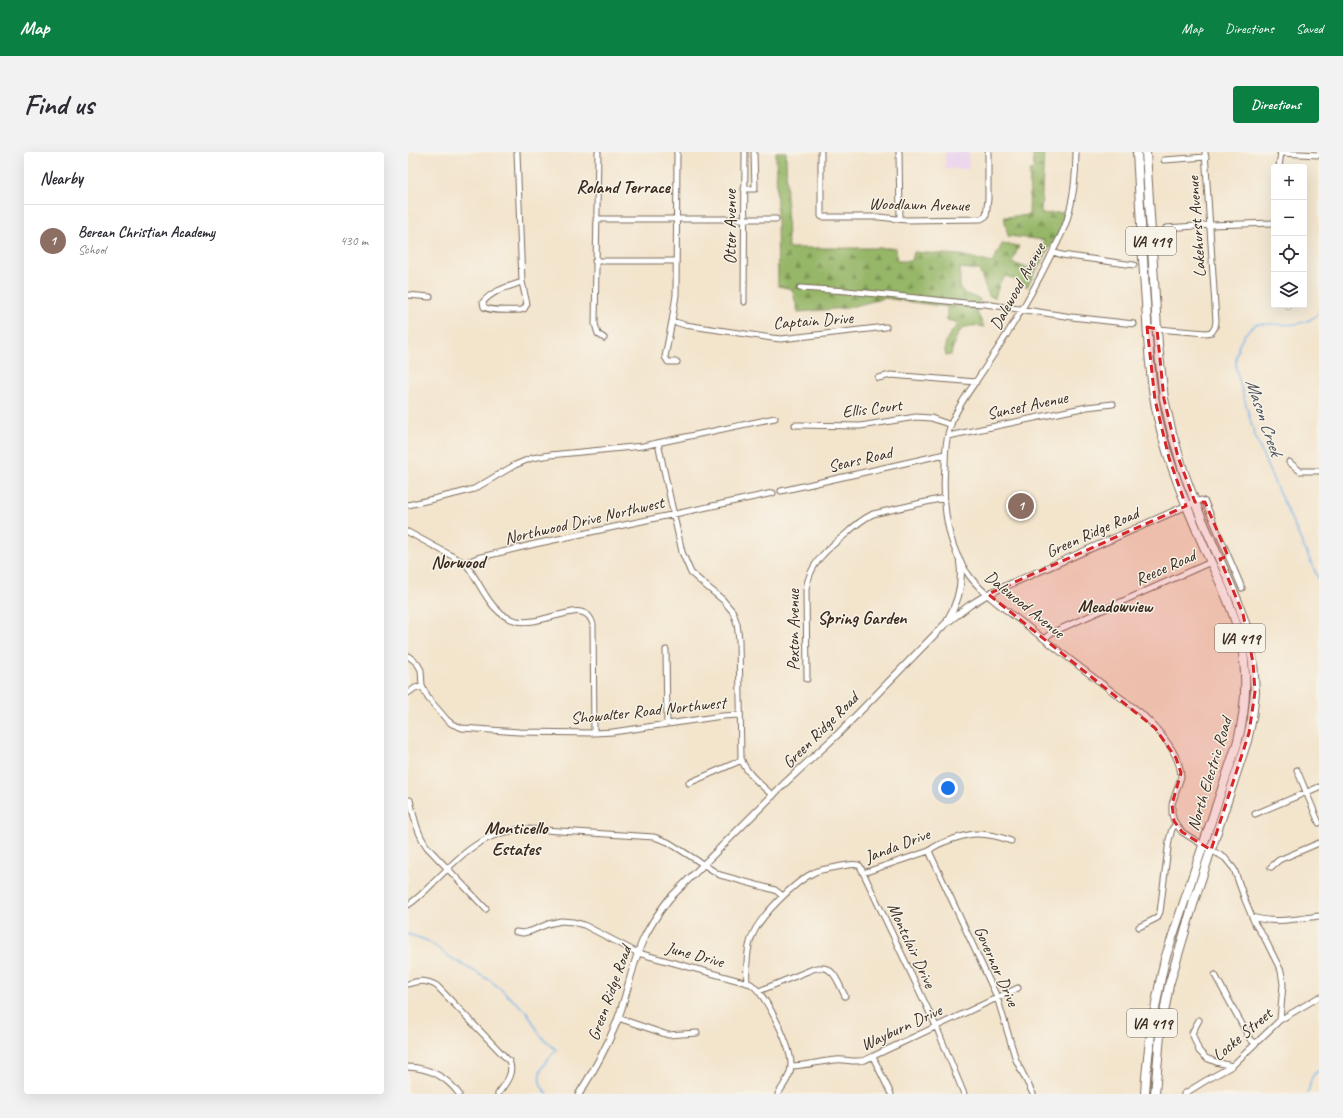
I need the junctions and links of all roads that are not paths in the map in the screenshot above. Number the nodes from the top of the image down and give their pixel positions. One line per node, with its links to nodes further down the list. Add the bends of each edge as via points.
1 (518, 152): 30 (street)
2 (598, 152): 19 (street)
3 (677, 152): 20 (street)
4 (745, 152): 17 (street, Otter Avenue)
5 (754, 152): 17 (street, via 755,189)
6 (821, 152): 22 (street, Woodlawn Avenue, via 822,217)
7 (899, 152): 22 (street)
8 (988, 152): 22 (street, Woodlawn Avenue, via 988,214 984,218)
9 (1076, 152): 26 (street, Dalewood Avenue, via 1072,202)
10 (1137, 152): 38 (main road, VA 419)
11 (1146, 152): 40 (main road, VA 419)
12 (1280, 152): 14 (street); 16 (street)
13 (1206, 155): 15 (street); 24 (street, Lakehurst Avenue)
14 (1319, 155)
15 (1164, 160)
16 (1279, 164)
17 (744, 189): 21 (street, Otter Avenue)
18 (776, 218): 21 (street)
19 (596, 219): 20 (street); 27 (street)
20 (677, 219): 21 (street); 28 (street)
21 (744, 219): 34 (street, Otter Avenue)
22 (900, 219)
23 (1271, 223): 24 (street)
24 (1210, 225): 25 (street); 40 (street, Lakehurst Avenue, via 1216,321 1214,330 1206,334)
25 (1166, 228)
26 (1053, 252): 29 (street); 35 (street, Dalewood Avenue)
27 (595, 260): 28 (street); 41 (street, via 595,324 598,334)
28 (676, 261): 36 (street, via 676,295)
29 (1134, 265)
30 (522, 282): 30 (street, via 527,304 524,309 484,307 483,302 494,293)
31 (800, 288): 35 (street)
32 (408, 295): 33 (street)
33 (430, 297)
34 (744, 302)
35 (1022, 309): 37 (street); 44 (street, Dalewood Avenue)
36 (672, 322): 39 (street, Captain Drive, via 776,339); 42 (street, via 665,359 668,362)
37 (1134, 324)
38 (1147, 327): 40 (street); 59 (main road, North Electric Road / VA 419, via 1158,417)
39 (886, 328)
40 (1157, 329): 57 (main road, North Electric Road / VA 419, via 1159,365 1167,414 1178,457)
41 (604, 338)
42 (677, 362)
43 (878, 378): 44 (street, via 892,375)
44 (976, 382): 48 (street, Dalewood Avenue)
45 (1113, 404): 49 (street, Sunset Avenue, via 1087,407)
46 (775, 418): 50 (street)
47 (794, 425): 48 (street, Ellis Court, via 860,426 916,417 931,418)
48 (951, 425): 49 (street, Dalewood Avenue)
49 (948, 436): 51 (street, Dalewood Avenue)
50 (658, 443): 58 (street, via 626,449 536,457 515,464 474,489); 60 (street)
51 (945, 454): 54 (street, Sears Road); 56 (street, Dalewood Avenue)
52 (1289, 462): 53 (street, via 1300,471)
53 (1319, 471)
54 (781, 491)
55 (773, 493): 60 (street, Northwood Drive Northwest)
56 (944, 498): 64 (street, Dalewood Avenue, via 952,542); 73 (street, Pexton Avenue, via 873,514 831,546 819,559 810,573 806,590)
57 (1195, 502): 59 (street, Green Ridge Road); 62 (street, via 1204,501); 63 (main road, North Electric Road / VA 419)
58 (408, 505)
59 (1186, 506): 65 (main road, North Electric Road / VA 419); 68 (street, Green Ridge Road)
60 (674, 514): 66 (street, Northwood Drive Northwest, via 477,558); 76 (street, via 682,552 689,570 729,606 735,618 739,631)
61 (408, 532): 66 (street)
62 (1228, 556): 63 (street); 67 (street)
63 (1220, 559): 92 (main road, North Electric Road / VA 419, via 1248,632 1255,692 1247,741)
64 (960, 562): 68 (street, Dalewood Avenue); 69 (street, via 960,593)
65 (1211, 562): 70 (street, Reece Road, via 1051,633); 91 (main road, North Electric Road / VA 419, via 1237,624 1245,687 1243,718 1237,744)
66 (465, 563): 78 (street, via 492,604 505,617 518,621 533,621 580,611 590,617 593,624)
67 (1242, 588)
68 (988, 594): 69 (street, Green Ridge Road); 70 (street, Dalewood Avenue)
69 (945, 624): 84 (street, Green Ridge Road, via 838,734)
70 (1044, 639): 88 (street, Dalewood Avenue, via 1140,712 1167,743 1181,773 1172,804)
71 (666, 650): 77 (street)
72 (408, 656): 74 (street, Showalter Road Northwest, via 421,670)
73 (808, 679)
74 (422, 686): 75 (street); 78 (street, Showalter Road Northwest, via 442,716 462,728)
75 (408, 693)
76 (740, 715): 77 (street, Showalter Road Northwest); 79 (street)
77 (667, 724): 78 (street, Showalter Road Northwest)
78 (594, 733)
79 (742, 760): 81 (street); 84 (street, via 747,771)
80 (1297, 770): 83 (street)
81 (689, 783)
82 (1319, 787): 83 (street)
83 (1306, 792): 86 (street); 87 (street)
84 (773, 796): 94 (street, Green Ridge Road)
85 (410, 800): 96 (street, via 422,840)
86 (1255, 814)
87 (1319, 823)
88 (1176, 824): 91 (street, via 1182,832); 103 (street, via 1168,840 1160,912 1157,918)
89 (1011, 841): 93 (street, Janda Drive, via 972,834 936,845)
90 (1319, 843): 95 (street, via 1279,860)
91 (1203, 846): 92 (street); 131 (main road, North Electric Road / VA 419, via 1167,952 1159,985)
92 (1211, 850): 102 (street, via 1232,864); 132 (main road, North Electric Road / VA 419, via 1169,985 1160,1035)
93 (929, 851): 97 (street, Janda Drive); 112 (street, Governor Drive)
94 (705, 864): 96 (street, via 668,842 654,837 528,829 508,831 487,838 468,850); 98 (street, via 727,878 775,890); 105 (street, Green Ridge Road, via 662,909)
95 (1271, 867)
96 (448, 869): 99 (street); 100 (street)
97 (863, 873): 98 (street, Janda Drive, via 856,864 821,870 809,875); 117 (street, Montclair Drive)
98 (783, 896): 107 (street, Janda Drive, via 752,935)
99 (408, 905)
100 (486, 909)
101 (1319, 916): 102 (street, via 1277,921)
102 (1252, 917): 116 (street, via 1282,971)
103 (1139, 928)
104 (516, 932): 105 (street, June Drive, via 523,933 561,921 573,922 584,925)
105 (638, 953): 107 (street, June Drive); 114 (street, Green Ridge Road)
106 (1215, 975): 119 (street, via 1250,1039)
107 (747, 982): 110 (street, June Drive)
108 (408, 984): 125 (street, via 418,981 437,986 509,1061 510,1077)
109 (1018, 988): 112 (street, Wayburn Drive)
110 (759, 992): 111 (street, via 822,967 831,971); 121 (street, June Drive, via 781,1030)
111 (845, 996)
112 (997, 996): 117 (street, Wayburn Drive); 130 (street, Governor Drive, via 1016,1060)
113 (1319, 997): 116 (street, Locke Street)
114 (618, 1018): 118 (street, via 668,1035); 126 (street, Green Ridge Road, via 597,1064)
115 (1199, 1020): 122 (street, via 1192,1033 1202,1055 1209,1060)
116 (1280, 1020): 119 (street, Locke Street)
117 (936, 1026): 120 (street, Wayburn Drive); 129 (street, Montclair Drive)
118 (697, 1033)
119 (1255, 1043): 122 (street, Locke Street)
120 (873, 1057): 121 (street, Wayburn Drive, via 860,1062 836,1060 807,1066); 128 (street)
121 (791, 1066): 127 (street)
122 (1232, 1066): 133 (street, Locke Street)
123 (408, 1067): 124 (street, via 424,1069 439,1075)
124 (458, 1094)
125 (498, 1094)
126 (579, 1094)
127 (778, 1094)
128 (891, 1094)
129 (964, 1094)
130 (1033, 1094)
131 (1145, 1094)
132 (1155, 1094)
133 (1184, 1094)

